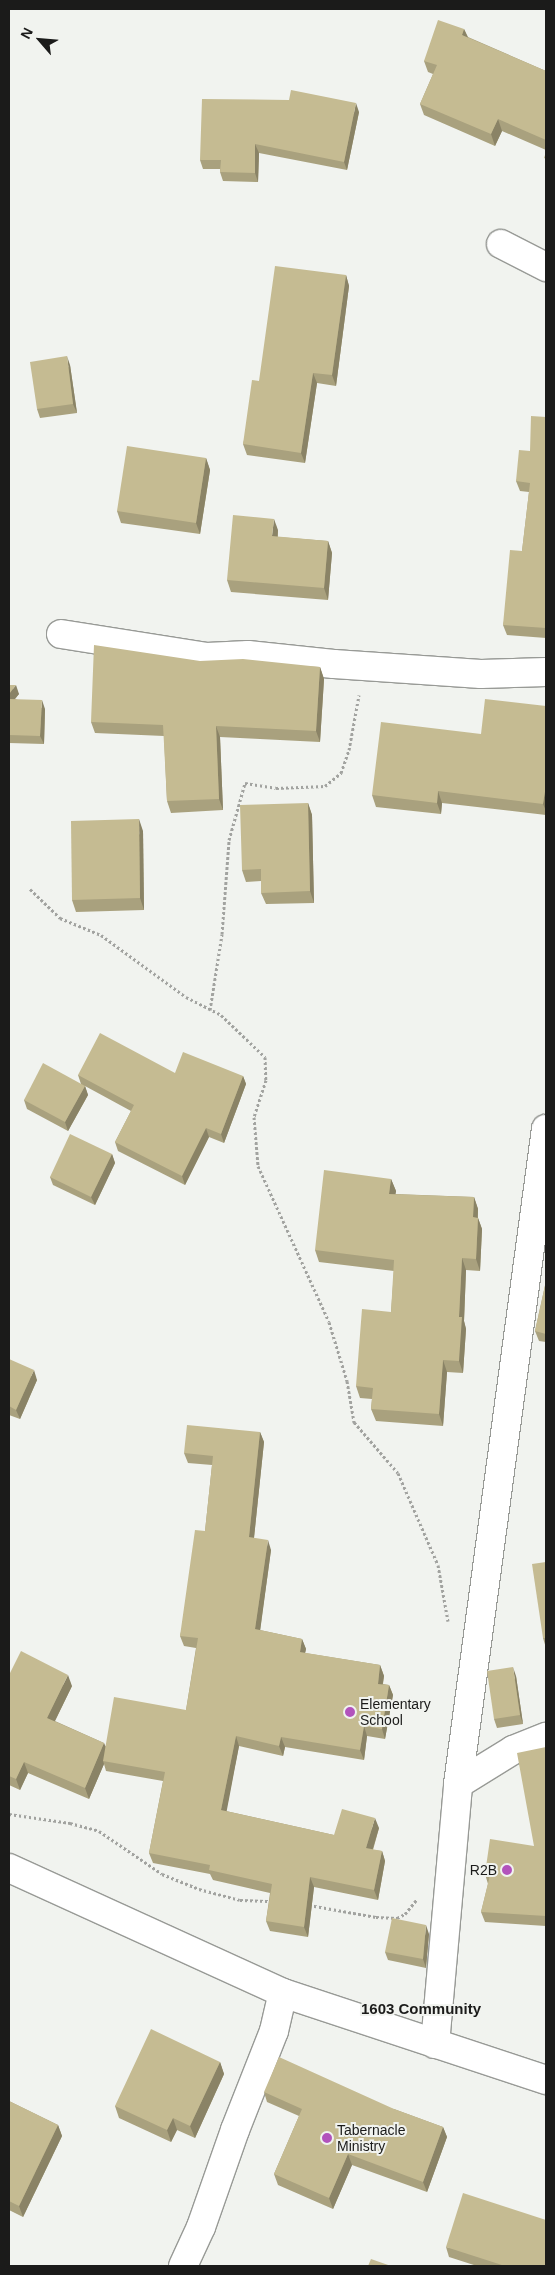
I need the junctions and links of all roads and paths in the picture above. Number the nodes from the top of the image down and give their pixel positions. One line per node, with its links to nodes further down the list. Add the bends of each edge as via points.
1 (501, 244): 2 (street)
2 (546, 267)
3 (61, 634): 4 (street, via 207,656 248,655)
4 (361, 666): 5 (street, via 481,674); 7 (path, via 357,707 341,773 325,786 307,789 245,783 229,840 222,934)
5 (546, 672)
6 (30, 889): 7 (path, via 60,918 101,935 186,997)
7 (210, 1010): 9 (path, via 221,1015 265,1057 266,1080 254,1117 258,1166 329,1322 347,1381 354,1422 398,1472 438,1565)
8 (546, 1129): 11 (street)
9 (450, 1631)
10 (546, 1737): 11 (street, via 514,1750)
11 (458, 1784): 18 (street)
12 (9, 1814): 15 (path, via 99,1831 162,1874 199,1889 240,1900)
13 (9, 1868): 17 (street)
14 (422, 1893): 16 (path, via 405,1914 397,1918)
15 (281, 1901)
16 (304, 1904)
17 (283, 1993): 18 (street); 20 (street, via 274,2031 201,2228)
18 (435, 2044): 19 (street)
19 (546, 2080)
20 (183, 2266)

